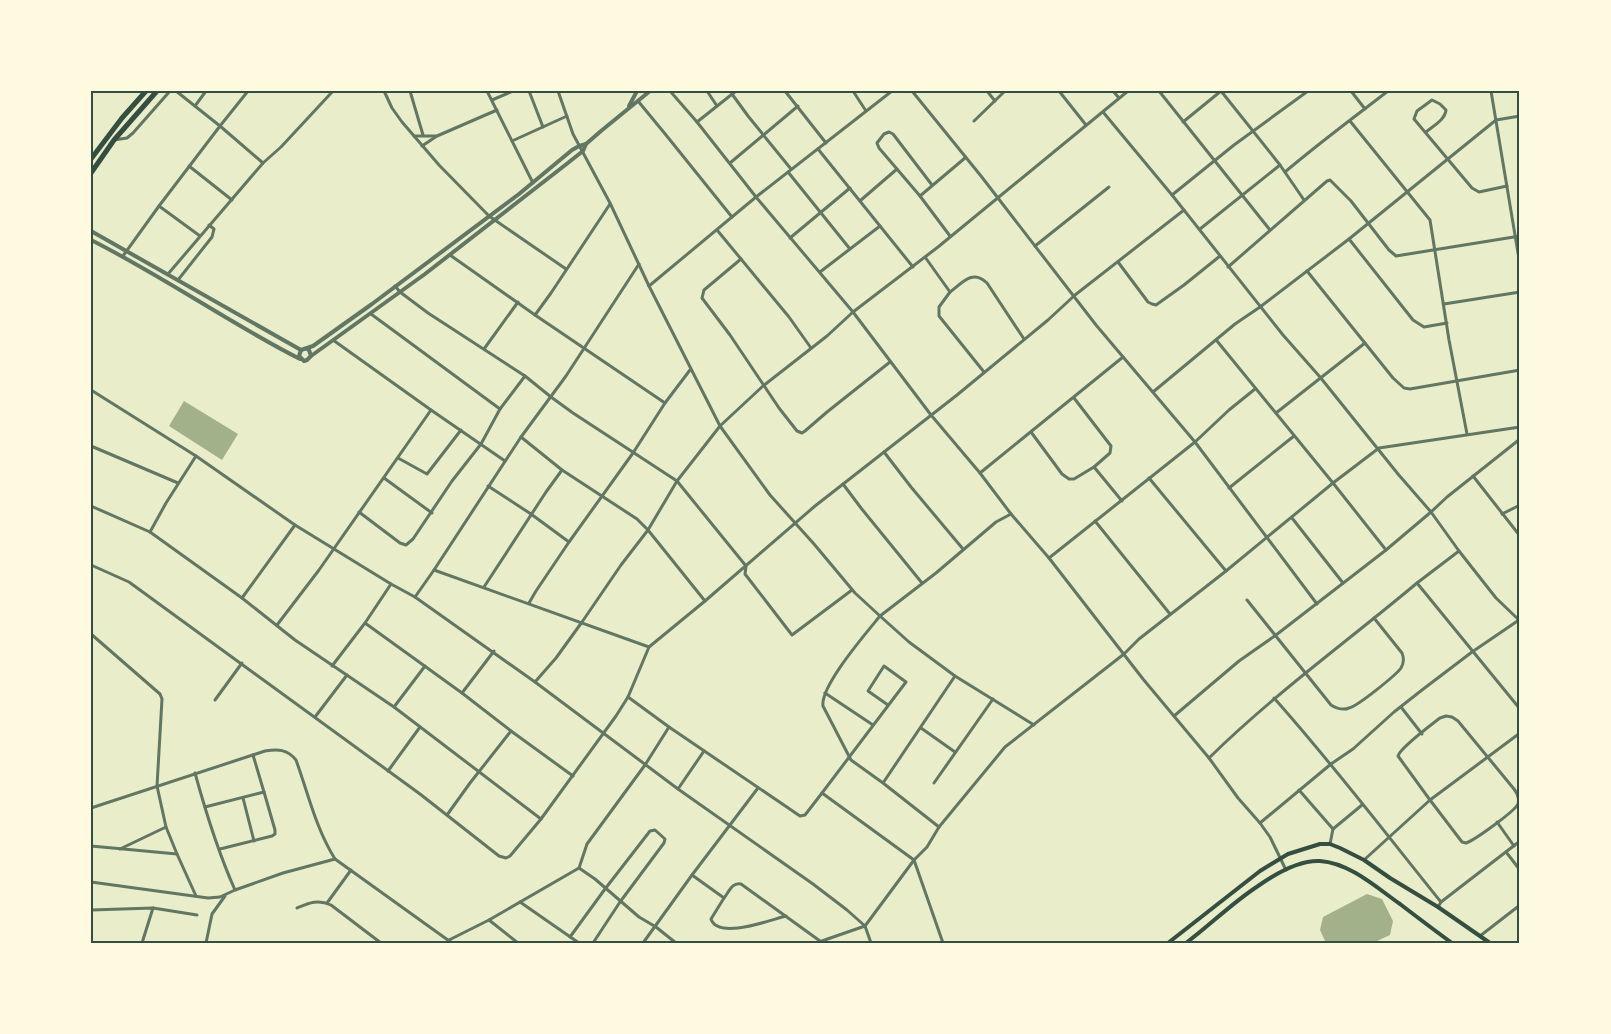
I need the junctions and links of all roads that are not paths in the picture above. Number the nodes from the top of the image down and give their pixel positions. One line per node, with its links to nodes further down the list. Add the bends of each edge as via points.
1 (146, 91): 71 (highway)
2 (157, 91): 62 (highway)
3 (170, 91): 62 (street, via 133,133 127,138)
4 (176, 91): 38 (street)
5 (206, 91): 38 (street)
6 (248, 91): 54 (street)
7 (334, 91): 74 (street)
8 (384, 91): 60 (street, via 392,108)
9 (410, 91): 59 (street)
10 (487, 91): 35 (street)
11 (514, 91): 35 (street)
12 (529, 91): 55 (street)
13 (558, 91): 46 (street)
14 (638, 91): 45 (street)
15 (650, 91): 36 (street)
16 (670, 91): 51 (street)
17 (706, 91): 39 (street)
18 (785, 91): 40 (street)
19 (853, 91): 43 (street)
20 (892, 91): 43 (street)
21 (912, 91): 70 (street)
22 (987, 91): 37 (street)
23 (1005, 91): 37 (street)
24 (1059, 91): 53 (street)
25 (1113, 91): 34 (street)
26 (1128, 91): 34 (street)
27 (1159, 91): 52 (street)
28 (1221, 91): 52 (street); 56 (street)
29 (1308, 91): 56 (street)
30 (1351, 91): 41 (street)
31 (1388, 91): 41 (street)
32 (1491, 91): 48 (street)
33 (734, 92): 39 (street); 58 (street)
34 (1119, 98): 44 (street)
35 (492, 100): 42 (street)
36 (638, 101): 45 (street); 101 (street)
37 (995, 101): 49 (street)
38 (195, 106): 54 (street)
39 (717, 106): 51 (street)
40 (798, 106): 58 (street); 64 (street)
41 (1365, 109): 50 (street)
42 (497, 110): 61 (street); 63 (street)
43 (866, 111): 64 (street)
44 (1102, 112): 53 (street); 88 (street)
45 (623, 114): 65 (street)
46 (567, 116): 55 (street); 67 (street)
47 (1520, 116): 48 (street)
48 (1496, 120): 72 (street); 84 (street)
49 (974, 121)
50 (1350, 121): 80 (street); 87 (street)
51 (697, 122): 75 (street)
52 (1183, 122): 73 (street)
53 (1086, 125): 92 (street)
54 (220, 126): 74 (street); 77 (street)
55 (543, 127): 63 (street)
56 (1254, 131): 73 (street); 76 (street)
57 (1426, 132): 57 (street, via 1414,119 1432,100 1436,101 1446,110 1446,115); 72 (street)
58 (764, 134): 75 (street); 79 (street)
59 (423, 135): 60 (street); 61 (street)
60 (414, 136): 66 (street)
61 (437, 136): 66 (street)
62 (114, 140): 81 (highway)
63 (512, 141): 82 (street)
64 (826, 143): 68 (street)
65 (586, 144): 67 (street); 69 (street)
66 (422, 146): 100 (street)
67 (579, 146): 69 (street); 82 (street)
68 (818, 150): 79 (street); 86 (street)
69 (582, 151): 96 (street); 102 (street)
70 (965, 158): 83 (street); 92 (street)
71 (91, 159)
72 (1448, 159): 84 (street, via 1476,191); 87 (street)
73 (1215, 161): 88 (street); 89 (street)
74 (263, 163): 93 (street)
75 (730, 163): 91 (street)
76 (1280, 165): 80 (street); 89 (street)
77 (189, 166): 93 (street); 97 (street)
78 (897, 169): 83 (street, via 877,143 889,132); 90 (street); 94 (street)
79 (790, 171): 91 (street); 99 (street)
80 (1285, 172): 95 (street)
81 (91, 173)
82 (533, 183): 100 (street)
83 (932, 185): 90 (street)
84 (1507, 186): 112 (street)
85 (1109, 187): 117 (street)
86 (850, 188): 94 (street); 99 (street)
87 (1408, 191): 103 (street); 120 (street, via 1430,220)
88 (1172, 195): 98 (street)
89 (1242, 195): 106 (street); 108 (street)
90 (920, 196): 111 (street)
91 (756, 197): 101 (street); 114 (street)
92 (998, 197): 111 (street); 117 (street)
93 (232, 200): 104 (street)
94 (861, 200): 105 (street)
95 (1304, 200): 103 (street, via 1330,180); 108 (street)
96 (610, 203): 127 (street); 131 (street)
97 (159, 206): 110 (street); 119 (street)
98 (1184, 210): 106 (street); 126 (street)
99 (820, 211): 114 (street); 118 (street)
100 (489, 216): 102 (street); 136 (street)
101 (732, 217): 107 (street)
102 (494, 220): 121 (street); 131 (street)
103 (1368, 223): 115 (street); 120 (street, via 1396,256)
104 (209, 225): 110 (street); 135 (street, via 214,229 212,237)
105 (880, 226): 118 (street); 130 (street)
106 (1200, 229): 123 (street)
107 (717, 230): 125 (street); 137 (street)
108 (1270, 230): 129 (street)
109 (91, 231): 119 (street)
110 (200, 236): 134 (street)
111 (950, 236): 124 (street)
112 (1515, 236): 113 (street); 120 (street); 128 (street)
113 (1520, 236)
114 (790, 238): 133 (street)
115 (1349, 239): 132 (street); 148 (street, via 1413,320 1424,327)
116 (91, 240): 122 (street)
117 (1035, 246): 141 (street)
118 (850, 249): 133 (street)
119 (126, 250): 122 (street); 134 (street)
120 (1435, 250): 143 (street)
121 (450, 255): 138 (street); 142 (street)
122 (123, 256): 160 (street)
123 (1220, 256): 126 (street, via 1156,305 1148,302); 129 (street)
124 (926, 257): 130 (street); 139 (street)
125 (741, 259): 154 (street); 168 (street, via 704,290 702,298)
126 (1118, 262): 141 (street)
127 (639, 264): 137 (street); 153 (street)
128 (1520, 265)
129 (1228, 266): 144 (street)
130 (913, 267): 145 (street)
131 (566, 269): 147 (street)
132 (1307, 271): 144 (street); 152 (street)
133 (820, 272): 145 (street)
134 (168, 274): 135 (street)
135 (178, 280): 157 (street)
136 (395, 286): 138 (street); 155 (street)
137 (649, 286): 162 (street)
138 (400, 292): 146 (street); 156 (street)
139 (950, 292): 149 (street, via 972,277 982,278); 164 (street, via 939,307 938,316)
140 (1520, 292): 143 (street)
141 (1075, 295): 149 (street); 159 (street)
142 (518, 302): 147 (street); 156 (street)
143 (1444, 304): 148 (street)
144 (1260, 307): 151 (street); 166 (street)
145 (853, 312): 154 (street); 161 (street)
146 (371, 314): 150 (street); 175 (street)
147 (535, 315): 153 (street)
148 (1447, 323): 167 (street)
149 (1024, 339): 164 (street)
150 (333, 340): 158 (street); 176 (street)
151 (1216, 341): 169 (street); 171 (street)
152 (1365, 343): 166 (street); 167 (street, via 1404,388)
153 (583, 348): 172 (street); 174 (street)
154 (812, 348): 168 (street)
155 (307, 349): 157 (street); 158 (street)
156 (484, 349): 165 (street)
157 (301, 350): 160 (street)
158 (311, 356): 160 (street, via 307,360)
159 (1123, 357): 171 (street); 173 (street)
160 (301, 359)
161 (890, 362): 168 (street, via 802,432 797,431); 178 (street)
162 (690, 370): 174 (street); 179 (street)
163 (1520, 370): 167 (street)
164 (984, 372): 178 (street)
165 (525, 376): 172 (street); 175 (street)
166 (1320, 377): 177 (street); 190 (street)
167 (1457, 381): 183 (street)
168 (763, 386): 179 (street)
169 (1255, 389): 177 (street); 187 (street)
170 (92, 390): 193 (street)
171 (1153, 392): 187 (street)
172 (551, 397): 185 (street); 192 (street)
173 (1074, 398): 182 (street); 196 (street, via 1111,446 1110,453)
174 (665, 403): 192 (street)
175 (500, 409): 188 (street)
176 (431, 410): 181 (street); 194 (street)
177 (1276, 413): 184 (street)
178 (931, 414): 191 (street); 198 (street)
179 (720, 426): 202 (street); 220 (street, via 770,495)
180 (1520, 427): 183 (street)
181 (461, 430): 188 (street); 194 (street, via 427,474)
182 (1031, 432): 196 (street, via 1069,479); 198 (street)
183 (1467, 434): 190 (street)
184 (1294, 436): 204 (street); 207 (street)
185 (521, 437): 195 (street); 197 (street)
186 (1520, 439): 199 (street)
187 (1195, 442): 201 (street); 207 (street)
188 (481, 444): 195 (street); 214 (street, via 452,480)
189 (91, 446): 203 (street)
190 (1379, 448): 204 (street); 213 (street)
191 (884, 452): 205 (street); 228 (street)
192 (633, 453): 202 (street); 208 (street)
193 (196, 456): 203 (street); 221 (street)
194 (398, 458): 200 (street)
195 (505, 461): 206 (street)
196 (1094, 467): 209 (street)
197 (562, 470): 208 (street); 215 (street)
198 (980, 473): 216 (street)
199 (1474, 476): 213 (street); 217 (street)
200 (384, 478): 212 (street); 214 (street)
201 (1149, 478): 209 (street); 235 (street)
202 (677, 481): 222 (street); 233 (street)
203 (178, 483): 223 (street)
204 (1333, 483): 218 (street); 229 (street)
205 (843, 484): 220 (street); 237 (street)
206 (488, 486): 215 (street); 234 (street)
207 (1229, 488): 225 (street)
208 (602, 496): 222 (street); 226 (street)
209 (1122, 501): 219 (street)
210 (1520, 505): 217 (street)
211 (91, 506): 223 (street)
212 (359, 512): 214 (street, via 404,545 413,539); 227 (street)
213 (1432, 512): 229 (street); 230 (street)
214 (432, 513)
215 (531, 514): 226 (street); 240 (street)
216 (1011, 514): 228 (street); 231 (street)
217 (1502, 514): 224 (street)
218 (1292, 518): 225 (street); 236 (street)
219 (1096, 521): 231 (street); 248 (street)
220 (795, 522): 233 (street); 241 (street)
221 (295, 525): 227 (street); 243 (street)
222 (648, 530): 245 (street); 252 (street)
223 (150, 532): 243 (street)
224 (1520, 536)
225 (1266, 537): 235 (street); 247 (street)
226 (569, 542): 246 (street)
227 (334, 549): 239 (street); 254 (street)
228 (963, 549): 237 (street)
229 (1386, 550): 236 (street)
230 (1459, 551): 238 (street); 251 (street, via 1496,598)
231 (1049, 558): 260 (street)
232 (91, 565): 261 (street, via 129,582)
233 (746, 566): 241 (street, via 745,574 792,635); 245 (street)
234 (434, 570): 240 (street); 242 (street)
235 (1226, 571): 248 (street)
236 (1343, 582): 247 (street)
237 (922, 583): 249 (street)
238 (1417, 583): 250 (street); 259 (street)
239 (391, 584): 242 (street); 253 (street)
240 (484, 587): 246 (street)
241 (852, 590): 249 (street)
242 (415, 597): 258 (street)
243 (242, 598): 254 (street)
244 (1247, 600): 256 (street)
245 (705, 601): 257 (street)
246 (529, 603): 252 (street)
247 (1317, 604): 256 (street)
248 (1170, 614): 260 (street)
249 (880, 616): 266 (street); 269 (street, via 840,667)
250 (1374, 618): 264 (street); 264 (street, via 1404,659 1400,669 1380,686 1350,708 1337,708)
251 (1520, 620): 259 (street)
252 (582, 622): 257 (street); 267 (street)
253 (365, 623): 262 (street); 263 (street)
254 (277, 625): 262 (street)
255 (91, 634): 303 (street, via 160,694)
256 (1276, 635): 264 (street); 278 (street, via 1240,660)
257 (649, 646): 270 (street)
258 (494, 651): 267 (street); 268 (street)
259 (1472, 652): 276 (street); 277 (street)
260 (1124, 654): 278 (street); 281 (street)
261 (242, 663): 273 (street); 279 (street)
262 (332, 666): 265 (street)
263 (425, 666): 268 (street); 275 (street)
264 (1306, 672): 271 (street)
265 (346, 676): 275 (street); 279 (street)
266 (955, 676): 272 (street); 284 (street)
267 (535, 682): 286 (street)
268 (462, 693): 285 (street)
269 (825, 693): 280 (street); 292 (street, via 822,706)
270 (628, 697): 283 (street); 286 (street)
271 (1274, 698): 294 (street); 295 (street)
272 (993, 699): 281 (street); 290 (street)
273 (215, 700)
274 (888, 705): 274 (street, via 906,682 884,666 868,691); 280 (street)
275 (394, 707): 282 (street)
276 (1401, 707): 288 (street); 295 (street)
277 (1520, 709)
278 (1174, 716): 294 (street)
279 (315, 717): 297 (street)
280 (873, 725): 292 (street)
281 (1034, 725): 320 (street, via 1005,748)
282 (420, 727): 297 (street); 298 (street)
283 (669, 727): 289 (street); 296 (street)
284 (921, 728): 290 (street); 301 (street)
285 (511, 732): 298 (street); 300 (street)
286 (604, 733): 296 (street); 300 (street)
287 (1520, 733): 293 (street)
288 (1422, 734): 293 (street, via 1440,718 1452,717); 310 (street, via 1398,756)
289 (704, 751): 304 (street); 305 (street)
290 (955, 752): 302 (street)
291 (253, 754): 299 (street); 307 (street); 333 (street, via 284,750 296,760 326,845)
292 (848, 757): 301 (street); 308 (street)
293 (1488, 757): 310 (street); 316 (street, via 1519,797 1517,806)
294 (1209, 758): 317 (street)
295 (1331, 764): 306 (street); 311 (street)
296 (645, 765): 305 (street); 336 (street, via 586,844)
297 (388, 771): 314 (street)
298 (479, 771): 314 (street); 315 (street)
299 (195, 773): 303 (street); 312 (street)
300 (573, 776): 315 (street)
301 (884, 783): 320 (street)
302 (934, 783)
303 (157, 786): 313 (street); 319 (street)
304 (758, 788): 308 (street, via 800,816); 318 (street)
305 (678, 789): 318 (street)
306 (1299, 790): 317 (street); 321 (street)
307 (264, 792): 309 (street); 323 (street, via 276,830 272,836)
308 (822, 793): 334 (street)
309 (243, 798): 312 (street); 323 (street)
310 (1430, 800): 316 (street, via 1465,843); 322 (street)
311 (1362, 805): 321 (street); 322 (street)
312 (205, 807): 329 (street)
313 (91, 808)
314 (447, 815): 315 (street, via 499,856 506,858)
315 (541, 819)
316 (1497, 822): 327 (street)
317 (1260, 823): 332 (street)
318 (730, 826): 340 (street); 359 (street, via 813,884)
319 (166, 827): 328 (street); 331 (street)
320 (939, 827): 334 (street, via 927,847)
321 (1333, 829): 325 (street)
322 (1390, 836): 335 (street); 349 (street)
323 (254, 841): 329 (street)
324 (1520, 841): 327 (street)
325 (1330, 844): 332 (main road, via 1320,844); 335 (main road)
326 (91, 846): 328 (street)
327 (1514, 846): 330 (street)
328 (120, 850): 331 (street)
329 (220, 850): 343 (street)
330 (1506, 852): 339 (street); 349 (street)
331 (177, 854): 345 (street)
332 (1281, 857): 338 (street); 375 (main road)
333 (335, 859): 337 (street); 343 (street)
334 (914, 860): 359 (street); 374 (street)
335 (1364, 860): 354 (main road)
336 (579, 868): 342 (street); 347 (street)
337 (351, 870): 350 (street); 363 (street)
338 (1286, 870): 376 (main road, via 1258,886); 377 (main road, via 1321,861 1346,868)
339 (1520, 870)
340 (692, 875): 346 (street); 360 (street)
341 (91, 882): 345 (street)
342 (605, 889): 348 (street); 348 (street, via 650,831 659,833 665,839 664,843); 362 (street)
343 (235, 890): 344 (street)
344 (226, 895): 345 (street); 366 (street, via 212,914)
345 (196, 896)
346 (724, 898): 357 (street, via 733,885 739,883); 357 (street, via 711,919 715,926 724,929)
347 (520, 902): 358 (street); 362 (street)
348 (620, 902): 360 (street); 370 (street)
349 (1441, 902): 354 (street)
350 (327, 903): 353 (street, via 316,901); 367 (street)
351 (1520, 905): 361 (street)
352 (153, 908): 355 (street); 356 (street); 365 (street)
353 (297, 908)
354 (1438, 908): 361 (main road)
355 (91, 910)
356 (197, 915)
357 (786, 916): 364 (street)
358 (489, 920): 363 (street); 368 (street)
359 (865, 926): 364 (street); 373 (street)
360 (656, 927): 371 (street); 372 (street)
361 (1480, 936): 378 (main road)
362 (570, 937): 369 (street)
363 (451, 942)
364 (819, 942)
365 (142, 943)
366 (206, 943)
367 (381, 943)
368 (518, 943)
369 (579, 943)
370 (593, 943)
371 (644, 943)
372 (676, 943)
373 (871, 943)
374 (943, 943)
375 (1168, 943)
376 (1186, 943)
377 (1452, 943)
378 (1490, 943)

